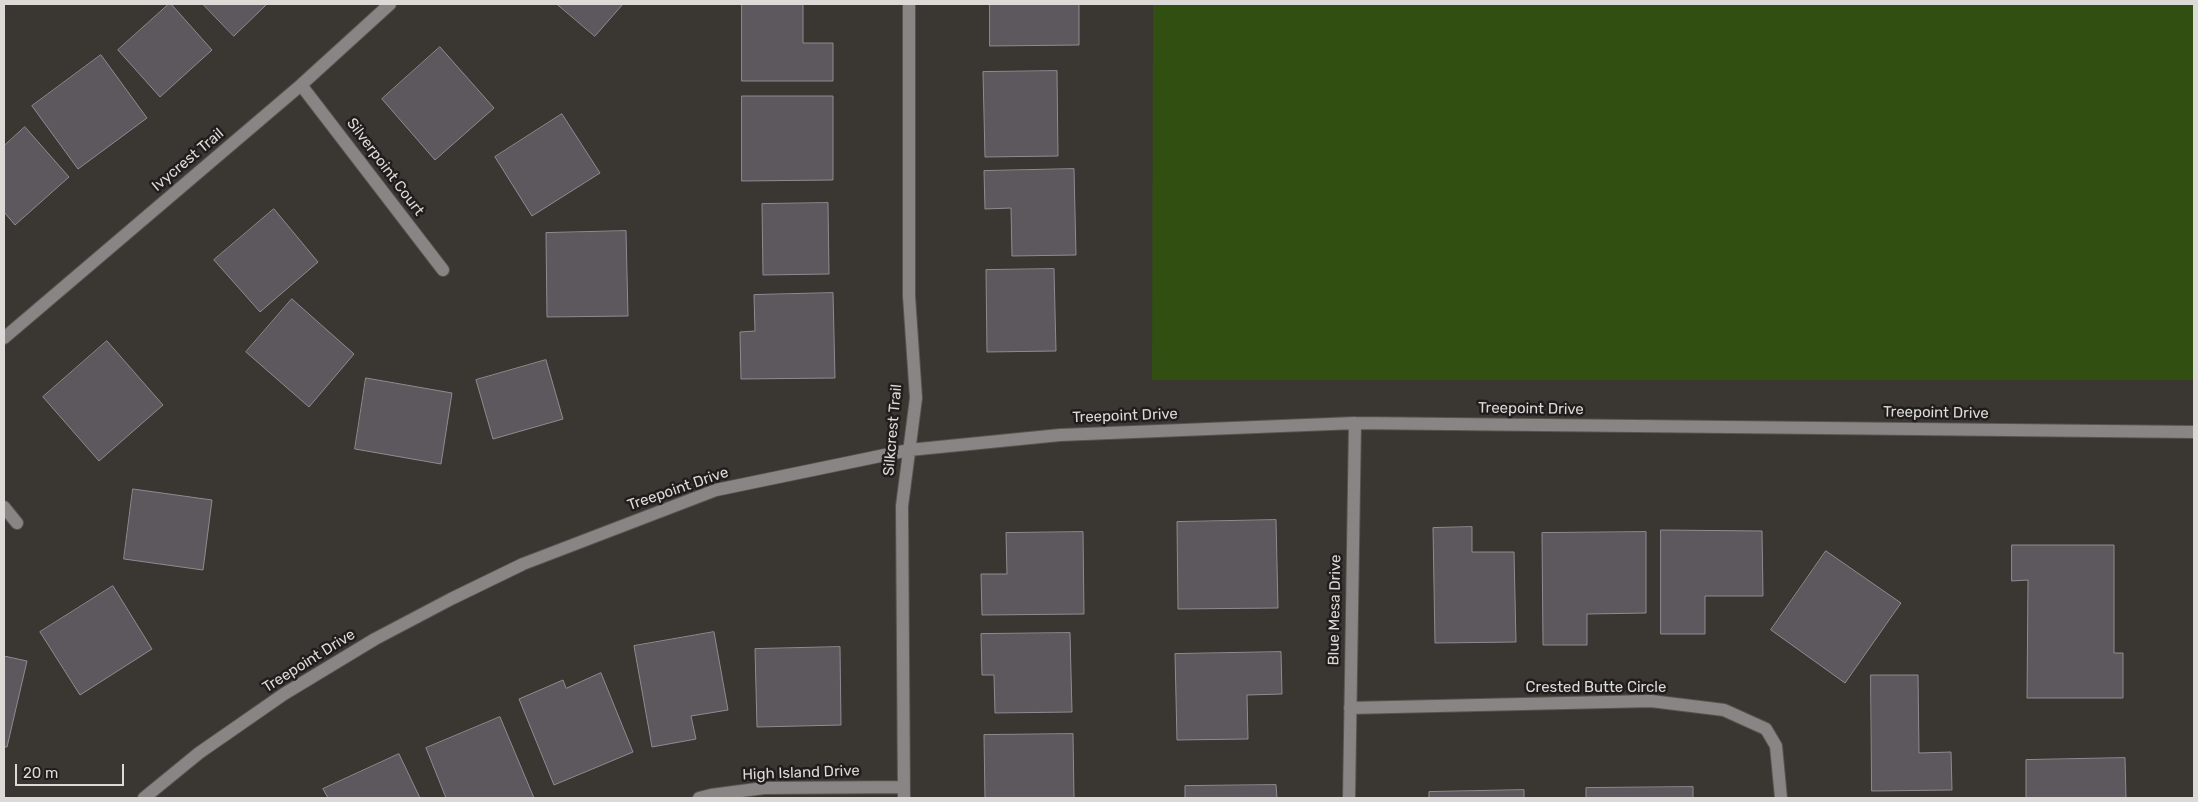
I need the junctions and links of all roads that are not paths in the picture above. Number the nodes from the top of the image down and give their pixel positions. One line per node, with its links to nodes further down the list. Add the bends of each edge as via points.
1 (390, 4): 3 (street, Ivycrest Trail)
2 (909, 4): 8 (street, Silkcrest Trail, via 909,296 916,398)
3 (301, 85): 4 (street, Silverpoint Court); 5 (street, Ivycrest Trail)
4 (443, 270)
5 (4, 338)
6 (1355, 423): 7 (street, Treepoint Drive); 8 (street, Treepoint Drive, via 1060,435); 11 (street, Blue Mesa Drive)
7 (2194, 432)
8 (909, 450): 12 (street, Silkcrest Trail, via 902,506); 13 (street, Treepoint Drive, via 716,490 523,564 375,639 284,694 199,753)
9 (4, 507): 10 (street)
10 (17, 523)
11 (1350, 708): 15 (street, Blue Mesa Drive); 16 (street, Crested Butte Circle, via 1652,701 1724,710 1766,729 1776,746)
12 (904, 793): 14 (street, High Island Drive, via 764,788)
13 (144, 798)
14 (699, 798)
15 (1349, 798)
16 (1781, 798)

